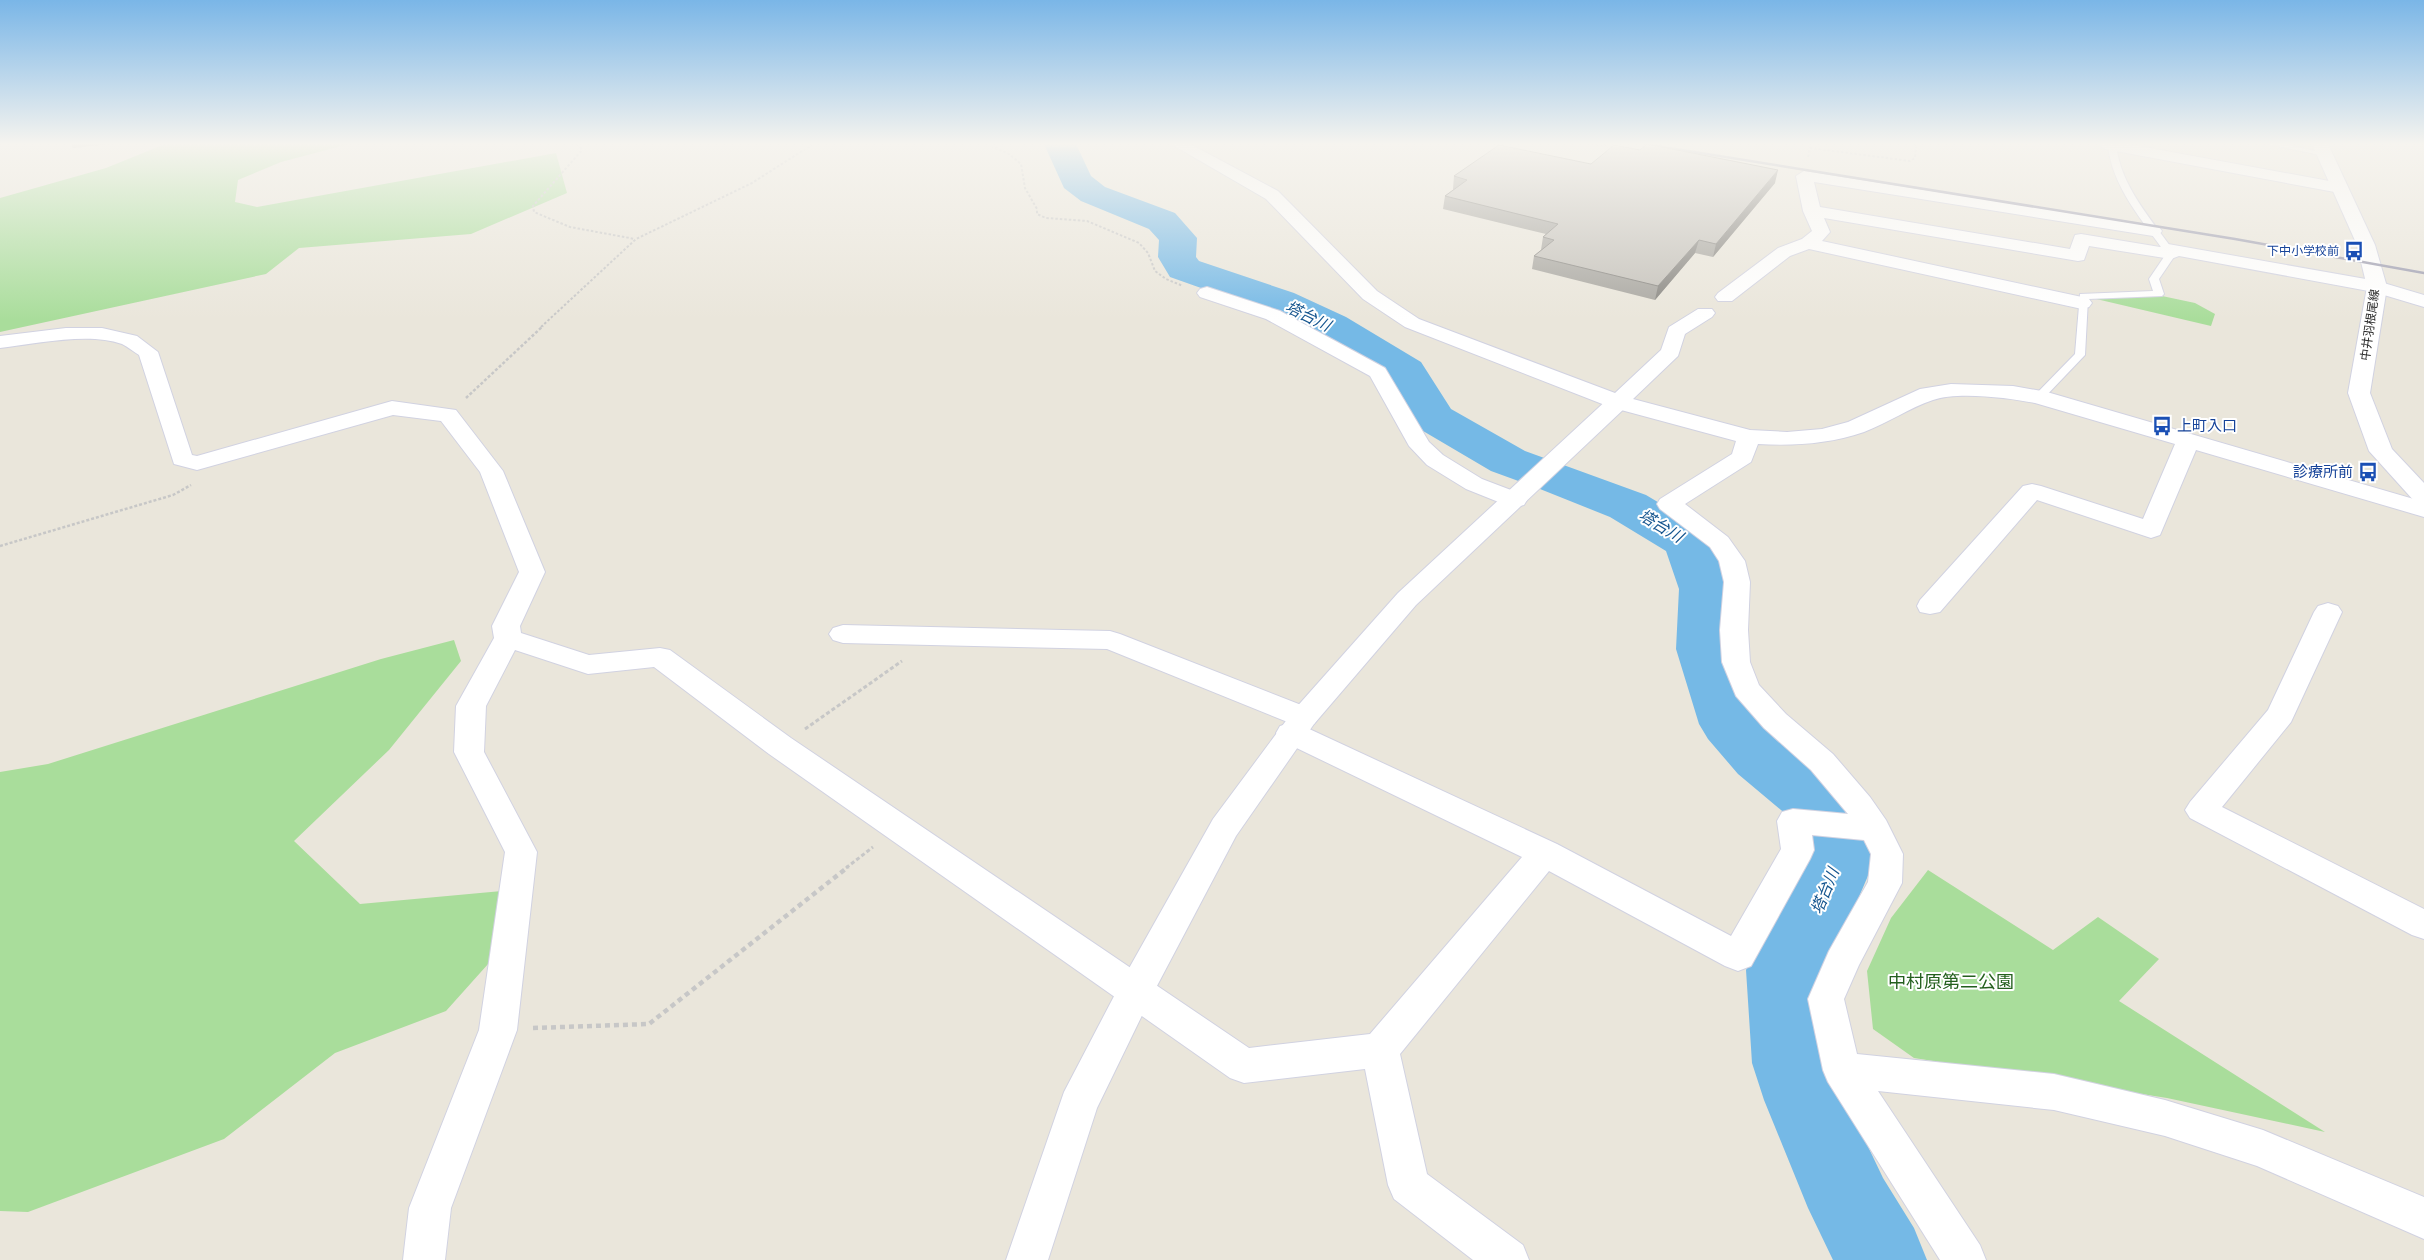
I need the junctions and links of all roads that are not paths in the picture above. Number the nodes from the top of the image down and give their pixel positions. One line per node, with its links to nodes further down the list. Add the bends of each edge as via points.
1 (1280, 203): 18 (street, via 1387,309 1412,323)
2 (1810, 203): 6 (street)
3 (1974, 203): 7 (street)
4 (2135, 203): 7 (lane)
5 (2347, 203): 10 (street, 中井羽根尾線, via 2366,244)
6 (1812, 211): 8 (street, via 1821,232); 9 (street, via 2078,256 2081,239)
7 (2153, 231): 9 (lane)
8 (1808, 242): 12 (street, via 1784,252); 14 (street)
9 (2169, 251): 10 (street); 14 (lane, via 2154,279 2159,294 2083,296)
10 (2377, 287): 13 (street); 22 (street, 中井羽根尾線, via 2359,393 2381,451)
11 (1207, 293): 21 (street, via 1273,315 1378,372 1420,446 1430,455 1467,480)
12 (1725, 297)
13 (2424, 301)
14 (2082, 304): 17 (lane, via 2080,354)
15 (1705, 313): 18 (street, via 1676,332 1671,352)
16 (0, 342): 27 (street, via 66,334 102,334 130,340 148,352 182,459 197,463 392,408 448,415 491,471 532,572 506,626)
17 (2039, 397): 19 (street, via 2013,392 1951,390 1928,394 1856,427 1823,436 1788,439); 20 (street)
18 (1618, 402): 19 (street); 21 (street)
19 (1749, 437): 29 (street, via 1743,457 1669,504 1719,542 1732,561 1737,582 1736,662 1746,689 1775,721 1822,762)
20 (2188, 442): 23 (street); 24 (street, via 2151,530 2032,491)
21 (1520, 495): 28 (street, via 1408,599)
22 (2424, 497)
23 (2424, 510)
24 (1930, 606)
25 (2328, 612): 31 (street, via 2281,715 2201,810)
26 (843, 634): 28 (street, via 1110,640)
27 (508, 638): 32 (street, via 588,665 660,657 780,746); 36 (street, via 472,706 469,752 521,852 498,1030 430,1208)
28 (1297, 725): 30 (street); 32 (street, via 1224,828)
29 (1875, 829): 30 (street, via 1793,821 1798,850 1738,956); 34 (street, via 1887,854 1885,883 1842,962 1826,999)
30 (1545, 853): 33 (street)
31 (2424, 925)
32 (1136, 990): 33 (street, via 1244,1066); 37 (street, via 1078,1105)
33 (1380, 1050): 38 (street, via 1408,1185)
34 (1842, 1070): 35 (street, via 2054,1092 2165,1118 2264,1150); 39 (street)
35 (2424, 1218)
36 (424, 1260)
37 (1027, 1260)
38 (1508, 1260)
39 (1965, 1260)

